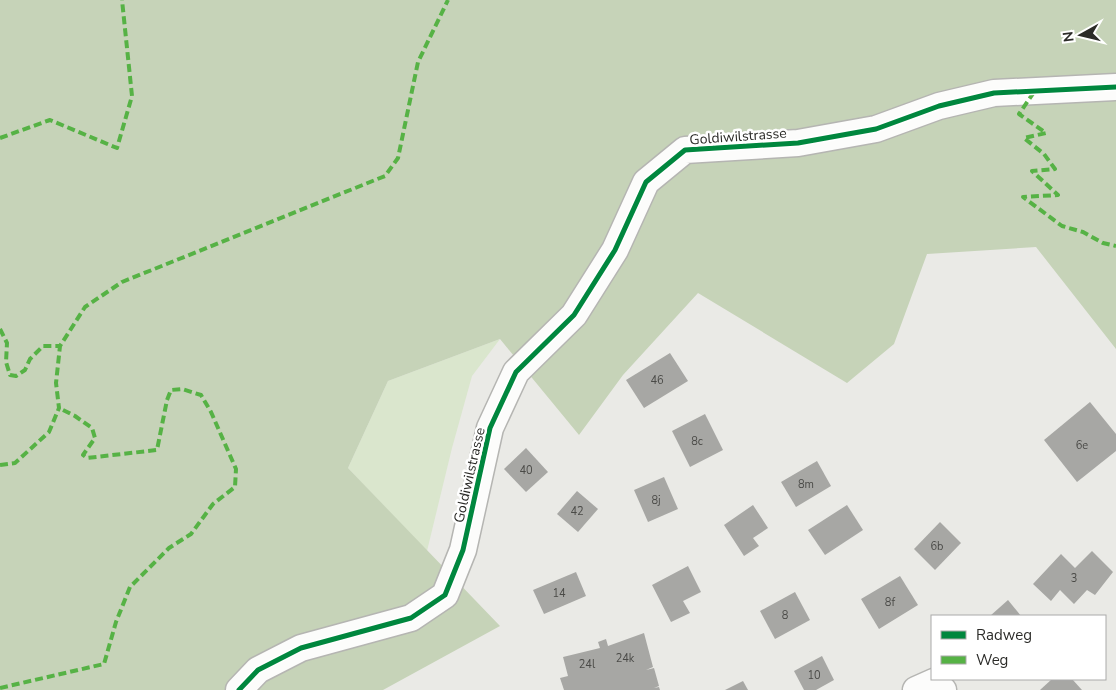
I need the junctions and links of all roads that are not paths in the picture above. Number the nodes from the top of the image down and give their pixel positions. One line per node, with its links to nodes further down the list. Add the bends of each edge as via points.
1 (1116, 87): 2 (street, Goldiwilstrasse, via 994,93 939,106 876,129 798,143 685,150 646,182 615,250 574,315 516,372 490,428 463,550 445,595 411,618 301,648 258,670)
2 (239, 690)

